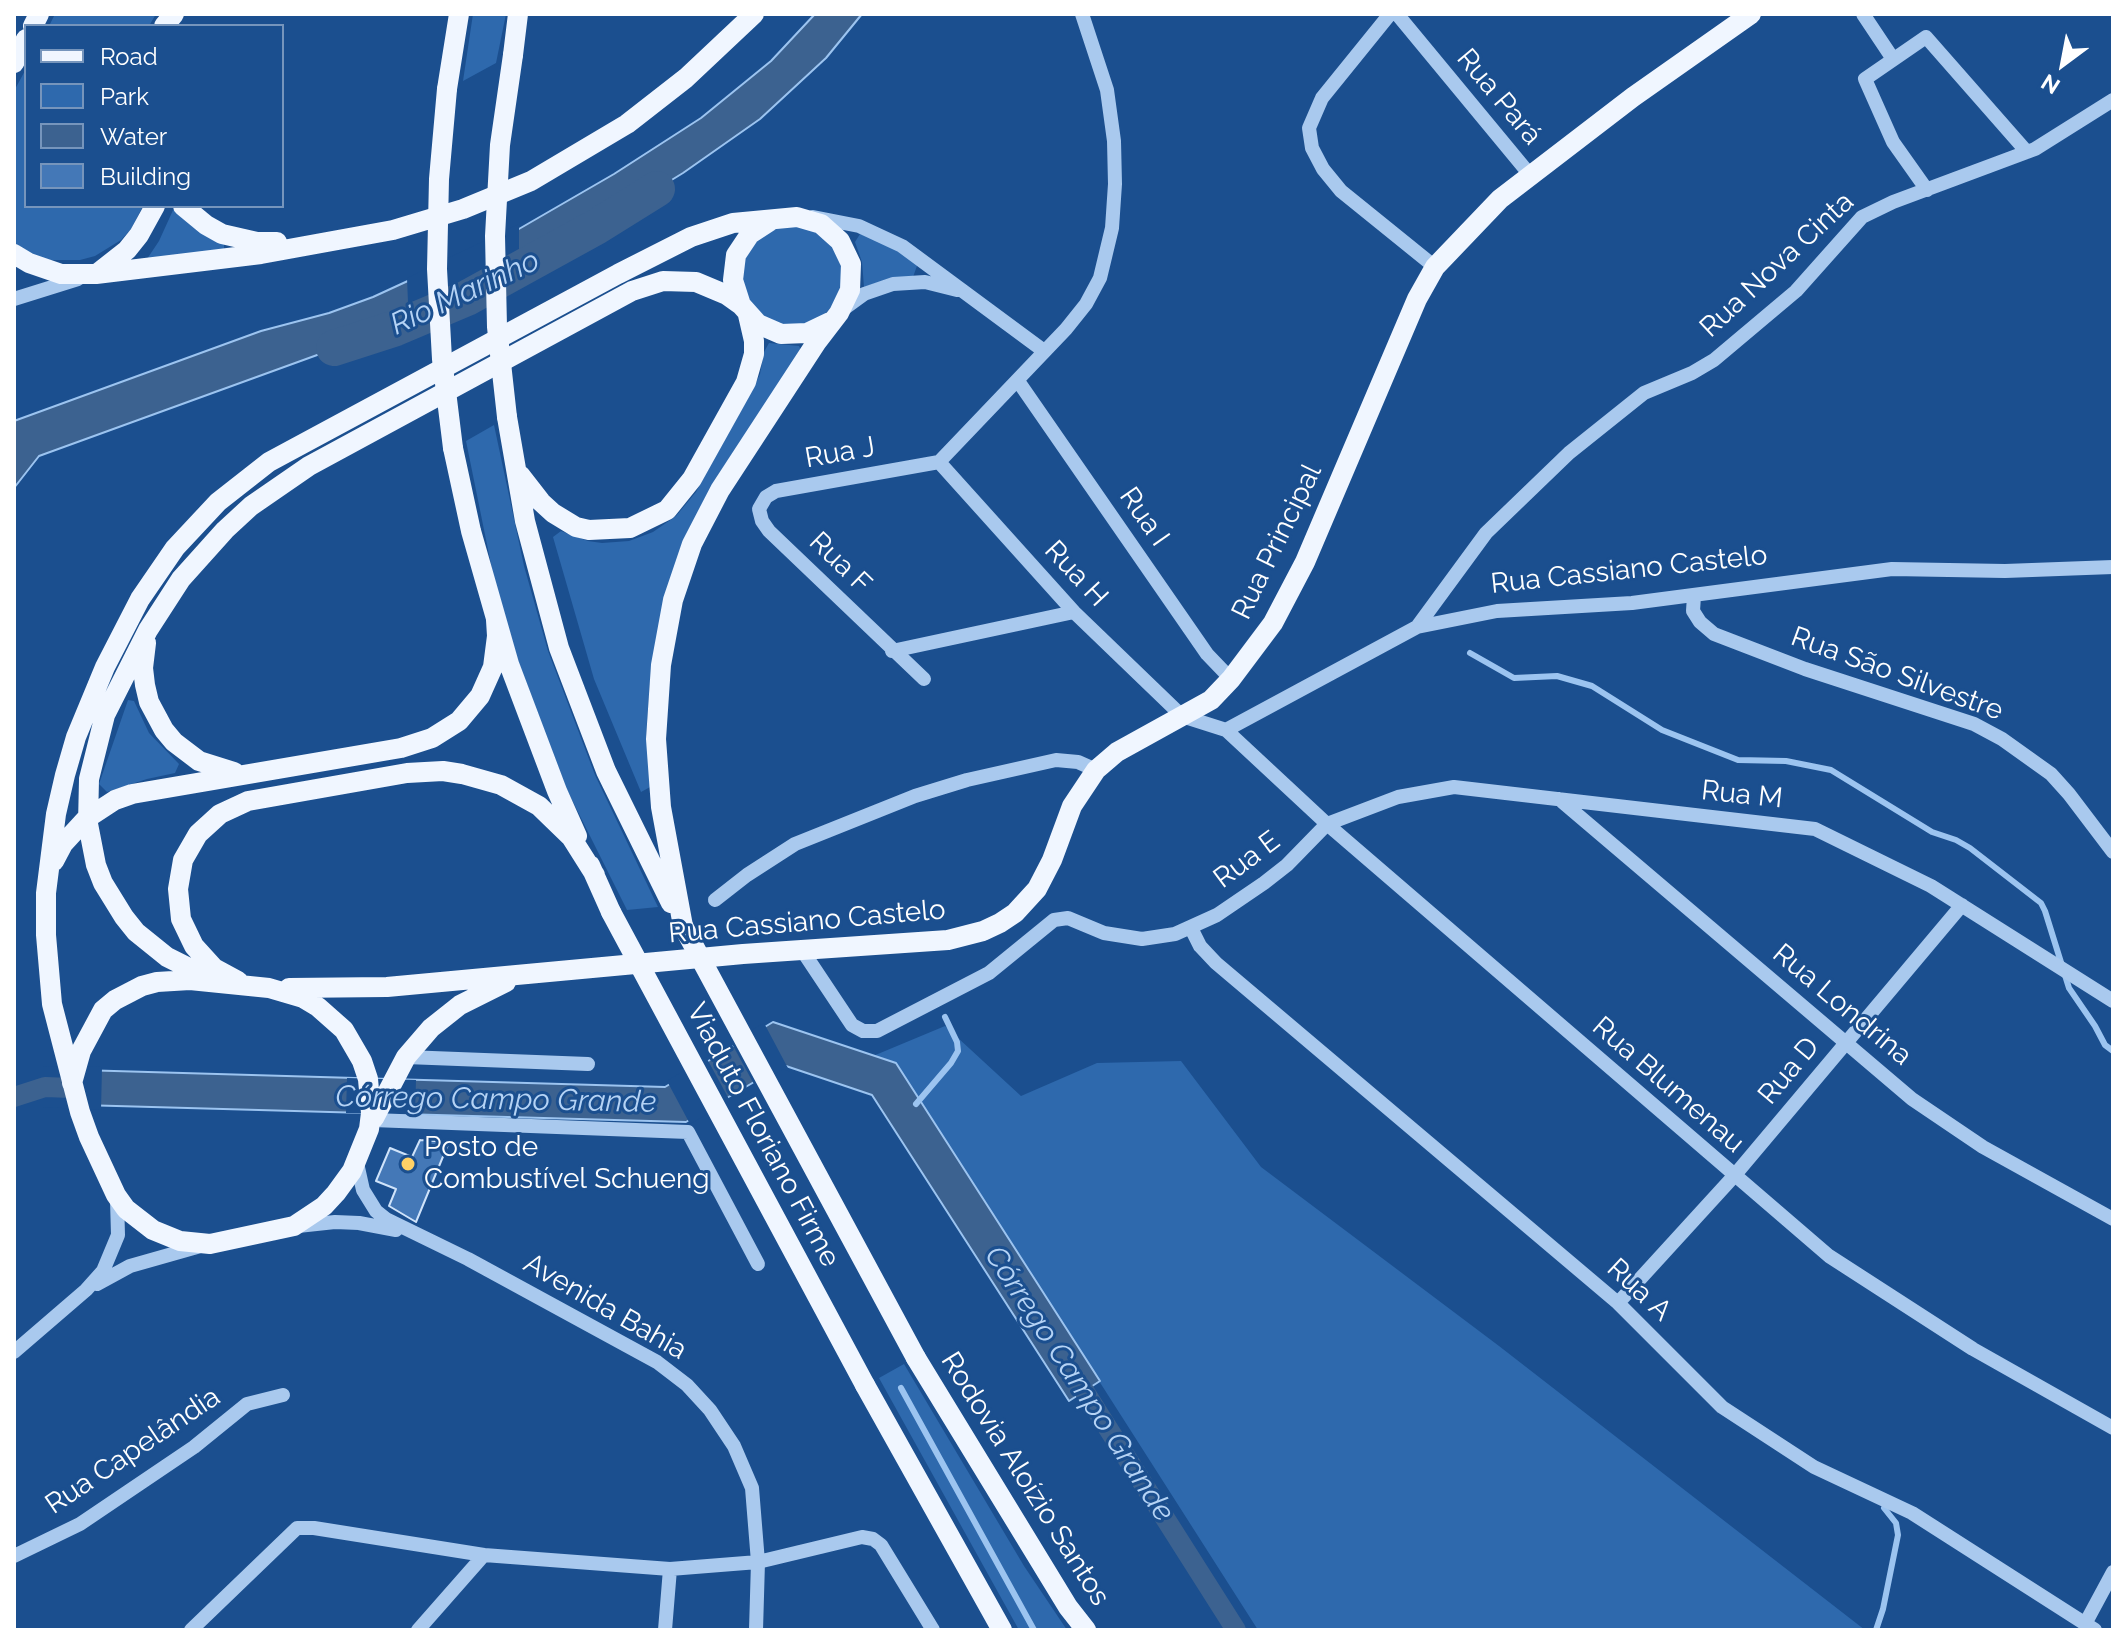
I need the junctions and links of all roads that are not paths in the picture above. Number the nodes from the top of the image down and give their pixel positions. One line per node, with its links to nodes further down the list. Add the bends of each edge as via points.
1 (459, 14): 35 (main road, bridge, via 439,179 442,359 453,448)
2 (518, 14): 28 (main road, bridge, via 500,145 495,236 497,327)
3 (754, 14): 18 (main road, via 657,102 564,164 463,209 393,230)
4 (1082, 14): 26 (street, via 1107,90 1114,155 1112,228 1100,278 1086,304)
5 (1751, 14): 13 (main road, Rua Principal)
6 (1863, 14): 9 (street)
7 (1388, 15): 13 (street, Rua Pará); 20 (street, via 1322,98 1309,128 1312,148 1341,191)
8 (24, 43): 10 (main road)
9 (1893, 59): 12 (street, via 1926,37); 14 (street, via 1865,79 1893,142)
10 (14, 63)
11 (2113, 100): 12 (street, Rua Nova Cinta)
12 (2027, 152): 14 (street, Rua Nova Cinta)
13 (1531, 176): 20 (main road, Rua Principal, via 1500,199)
14 (1927, 190): 36 (street, Rua Nova Cinta, via 1862,217 1796,291 1714,360 1644,393 1569,453 1486,533)
15 (154, 208): 21 (main road, via 127,250)
16 (185, 208): 18 (main road, via 206,225 239,239)
17 (790, 217): 22 (street, via 839,220 881,235 920,257); 24 (main road, via 772,220 750,234 736,255 733,280); 25 (main road, via 821,224 847,252 850,290); 48 (main road, via 712,229 631,267 297,445 218,502 157,573 105,667 65,775)
18 (321, 243): 21 (main road)
19 (14, 254): 21 (main road, via 61,274)
20 (1435, 267): 39 (main road, Rua Principal, via 1289,595)
21 (96, 274): 23 (street)
22 (970, 297): 25 (street, via 941,285 909,282 878,288); 26 (street)
23 (14, 299)
24 (745, 310): 25 (main road, via 769,330 794,335 819,329); 28 (main road, via 754,341 746,382 685,491 656,517 616,531 576,527 541,502); 34 (main road, via 720,291 696,282 663,281 632,291 279,485 208,547)
25 (834, 317): 51 (main road, Viaduto Floriano Firme, via 720,490 692,544 673,600 661,665 656,739)
26 (1044, 351): 27 (street)
27 (1018, 381): 29 (street); 39 (street, Rua I, via 1207,654)
28 (514, 460): 51 (main road, via 535,563 573,689 624,811)
29 (939, 462): 30 (street, Rua J, via 776,491); 33 (street, Rua H)
30 (759, 509): 37 (street, Rua F, via 769,531)
31 (2113, 567): 32 (street, Rua Cassiano Castelo, via 1892,569)
32 (1694, 596): 36 (street, Rua Cassiano Castelo, via 1497,611); 47 (street, Rua São Silvestre, via 1693,611 1714,634 1974,724 2002,739 2051,774)
33 (1074, 612): 37 (street); 40 (street, Rua H)
34 (155, 618): 43 (main road, via 143,668 156,718 186,752 213,767); 45 (main road, via 105,715 91,768)
35 (496, 620): 43 (main road, via 496,652 487,682 471,709 446,731 401,748); 49 (main road, via 535,735)
36 (1417, 627): 41 (street, Rua Cassiano Castelo)
37 (892, 651): 38 (street, Rua F)
38 (924, 679)
39 (1231, 679): 40 (main road, Rua Principal, via 1211,700)
40 (1182, 716): 41 (street); 42 (main road, Rua Principal, via 1117,752)
41 (1226, 730): 46 (street, Rua Blumenau)
42 (1096, 770): 50 (street, via 1056,760 915,796 795,844); 54 (main road, Rua Cassiano Castelo, via 1072,806 1037,889 1000,923 948,940)
43 (242, 773): 45 (main road, via 132,794)
44 (1559, 799): 46 (street, Rua M, via 1454,787 1398,797); 52 (street, Rua M, via 1815,829); 59 (street, Rua Londrina)
45 (88, 817): 48 (main road, via 63,844); 56 (main road, via 96,865 112,901 136,932 167,957)
46 (1327, 824): 53 (street, Rua E, via 1264,883); 65 (street, Rua Blumenau)
47 (2113, 852)
48 (48, 874): 62 (main road, via 48,975)
49 (595, 875): 57 (main road, via 571,837 539,806 501,785 462,774 407,773 248,801 220,814 198,834 183,860 178,889 186,933 203,958 227,976); 90 (main road, Viaduto Floriano Firme, bridge, via 865,1385)
50 (715, 900)
51 (676, 905): 75 (main road, Viaduto Floriano Firme, bridge)
52 (1962, 905): 58 (street, Rua M); 59 (street, Rua D)
53 (1191, 928): 54 (street, Rua E, via 1142,939 1104,933 1068,918 1054,920 989,973 870,1032 852,1025); 73 (street, Rua A, via 1216,963)
54 (802, 950): 55 (main road, Rua Cassiano Castelo)
55 (528, 975): 57 (main road, Rua Cassiano Castelo, via 356,988); 60 (main road, Rua Cassiano Castelo, via 460,1005)
56 (224, 983): 57 (main road); 62 (main road, via 173,980 128,992 103,1010)
57 (257, 987): 63 (main road, via 303,998 332,1018 354,1045 368,1079)
58 (2113, 1001)
59 (1847, 1043): 65 (street, Rua D); 67 (street, Rua Londrina, via 1912,1099 1983,1147)
60 (406, 1057): 61 (street); 63 (main road, Rua Cassiano Castelo)
61 (588, 1064)
62 (72, 1071): 66 (main road, via 80,1112)
63 (372, 1119): 64 (main road); 71 (street, via 688,1132)
64 (357, 1158): 68 (main road, via 324,1206); 69 (street, Avenida Bahia, via 363,1190 376,1211)
65 (1734, 1176): 73 (street, Rua D); 77 (street, Rua Blumenau, via 1829,1256 1887,1296)
66 (116, 1195): 70 (main road, via 153,1230 180,1241); 72 (street, via 115,1248)
67 (2113, 1219)
68 (294, 1226): 69 (street, Avenida Bahia, via 359,1223); 70 (main road)
69 (430, 1242): 80 (street, Avenida Bahia, via 620,1340 687,1385 710,1410 745,1468 752,1488)
70 (210, 1244): 72 (street, via 130,1266)
71 (758, 1264)
72 (86, 1290): 74 (street)
73 (1618, 1303): 84 (street, Rua A, via 1722,1407 1814,1467 1912,1513)
74 (14, 1352)
75 (916, 1358): 91 (main road, Rodovia Aloízio Santos)
76 (283, 1395): 79 (street, Rua Capelândia, via 247,1404 80,1524)
77 (2113, 1428)
78 (484, 1555): 81 (street); 83 (street); 85 (street, via 297,1528)
79 (14, 1556)
80 (758, 1562): 81 (street); 88 (street, Avenida Bahia); 89 (street, via 862,1537 873,1539)
81 (670, 1569): 87 (street)
82 (2113, 1572): 84 (street)
83 (434, 1624): 86 (street)
84 (2090, 1627)
85 (191, 1630)
86 (418, 1630)
87 (665, 1630)
88 (756, 1630)
89 (933, 1630)
90 (1002, 1630)
91 (1085, 1630)

